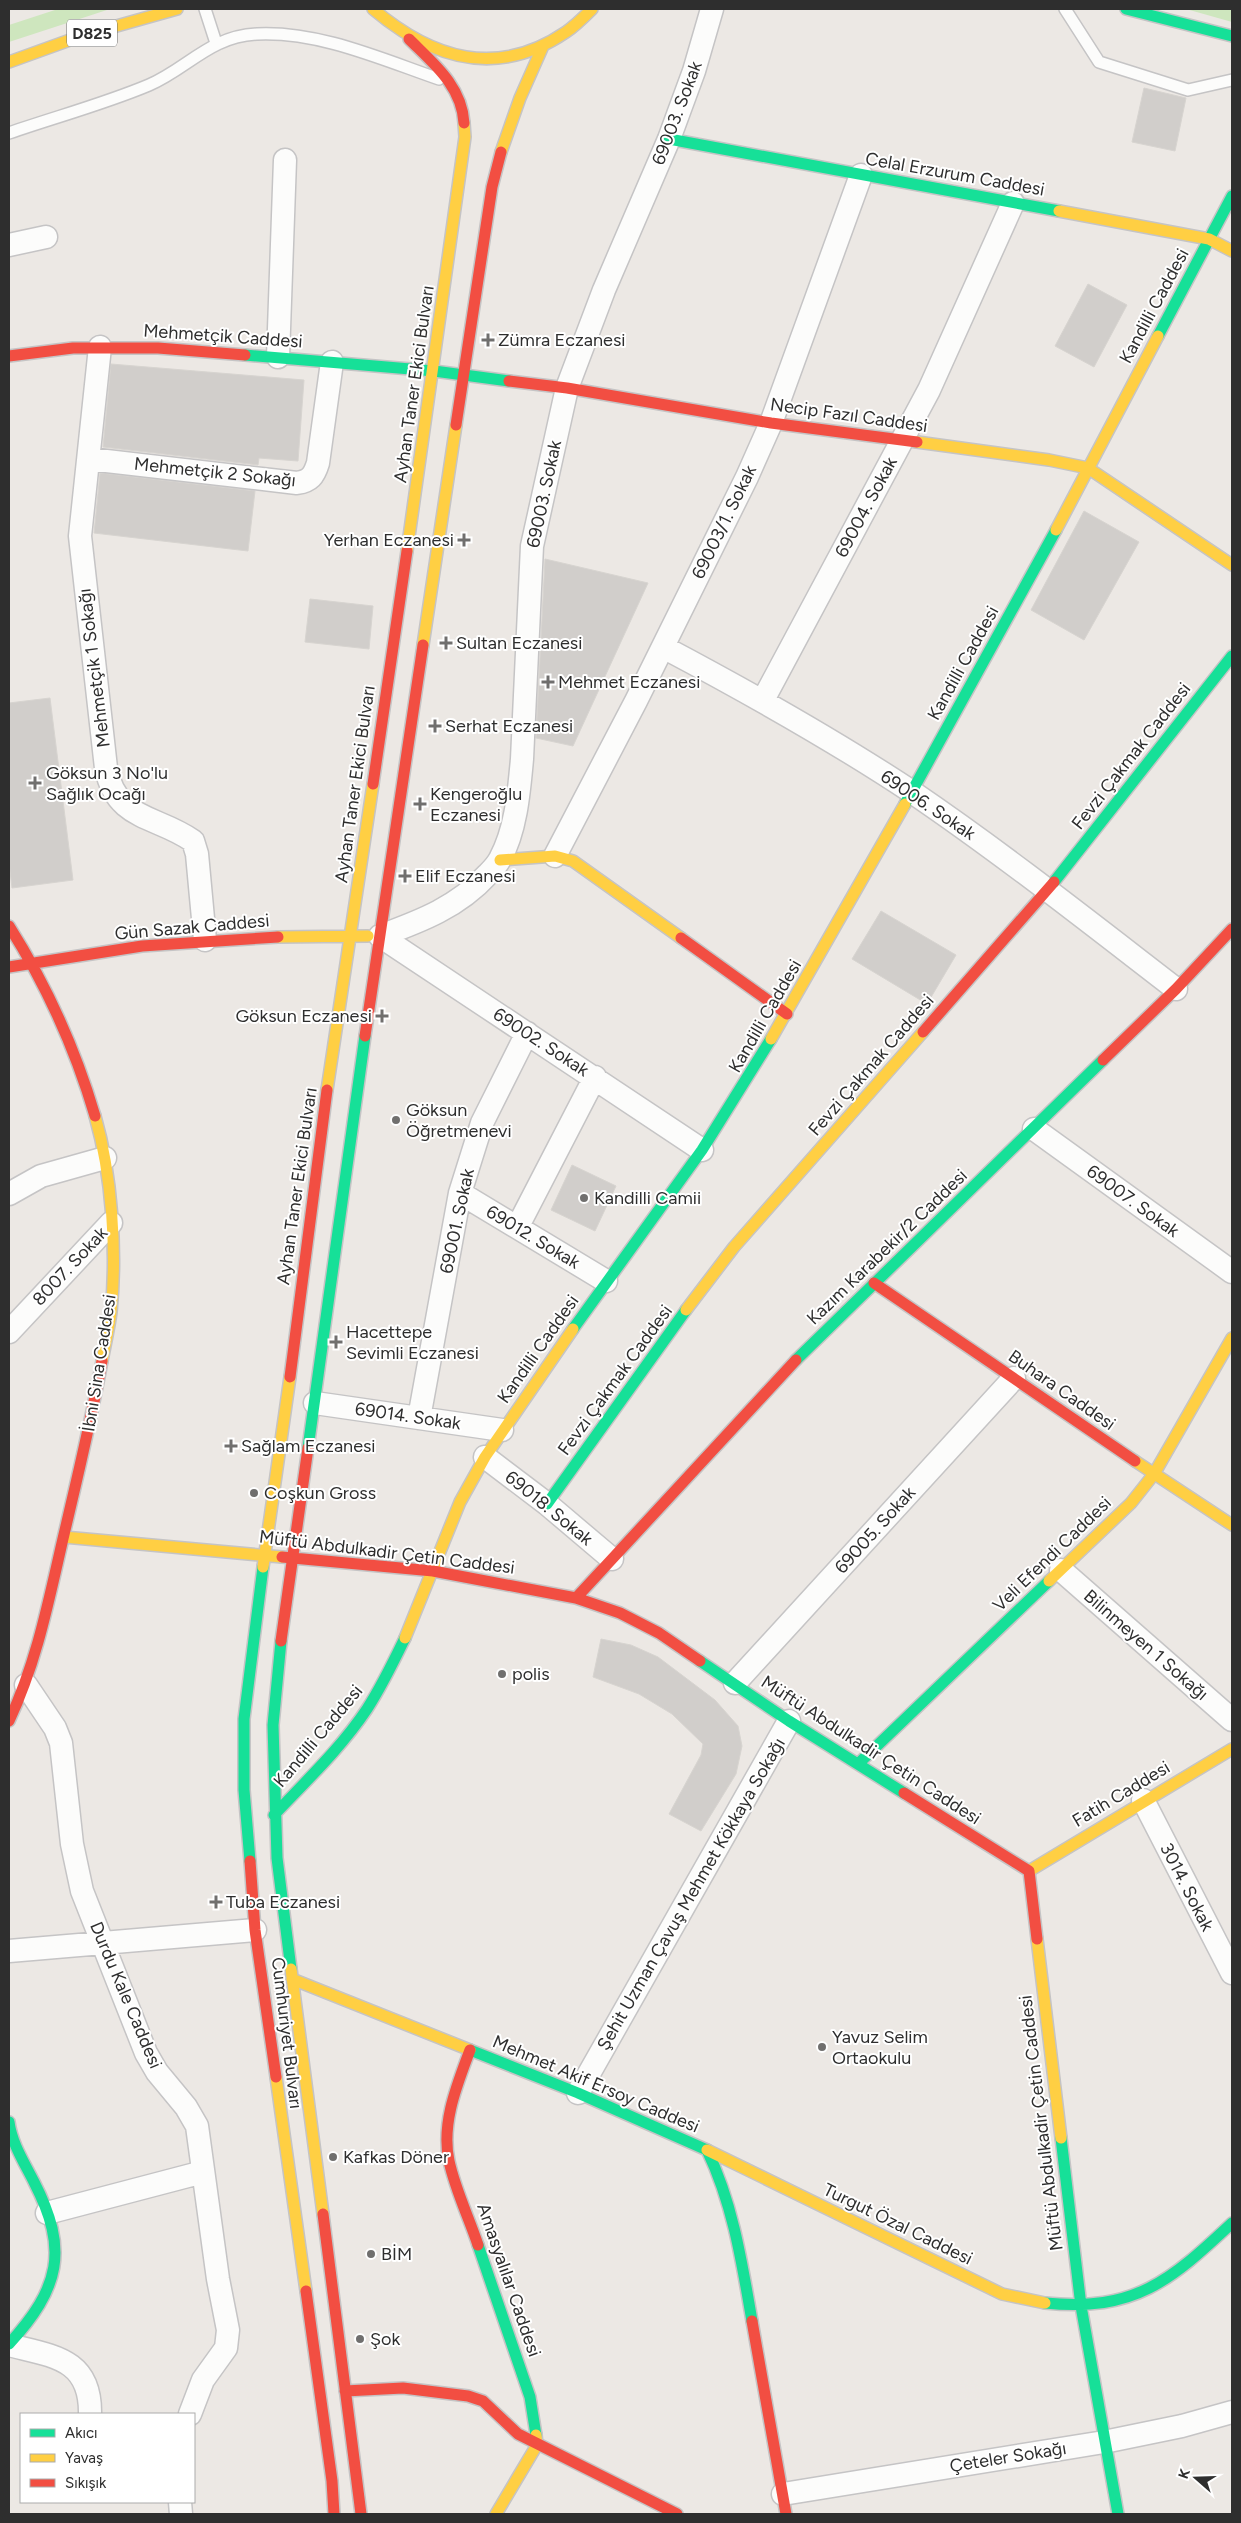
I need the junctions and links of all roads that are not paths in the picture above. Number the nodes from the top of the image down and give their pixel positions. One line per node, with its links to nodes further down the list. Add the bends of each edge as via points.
1 (177, 9): 12 (main road, D825, via 81,36)
2 (205, 9): 10 (lane)
3 (373, 9): 9 (main road)
4 (592, 9): 11 (main road)
5 (712, 9): 16 (street, 69003. Sokak)
6 (1065, 9): 13 (lane, via 1099,62 1188,90)
7 (1126, 9): 8 (main road)
8 (1232, 36)
9 (409, 39): 11 (main road, via 430,50 475,59 506,57); 14 (main road, Ayhan Taner Ekici Bulvarı)
10 (216, 44): 14 (lane, via 257,34 314,39); 15 (lane, via 150,85)
11 (543, 46): 30 (main road, via 502,143 492,187)
12 (9, 62)
13 (1232, 80)
14 (451, 83): 29 (main road, Ayhan Taner Ekici Bulvarı, via 466,115 466,137)
15 (9, 133)
16 (669, 139): 18 (main road, Celal Erzurum Caddesi); 31 (street, 69003. Sokak, via 604,290)
17 (285, 160): 27 (street)
18 (861, 175): 20 (main road, Celal Erzurum Caddesi); 32 (street, 69003/1. Sokak)
19 (1232, 196): 22 (main road, Kandilli Caddesi)
20 (1012, 203): 22 (main road, Celal Erzurum Caddesi); 33 (street, 69004. Sokak, via 929,390)
21 (46, 238): 23 (street)
22 (1209, 239): 24 (main road, Celal Erzurum Caddesi); 35 (main road, Kandilli Caddesi)
23 (9, 245)
24 (1232, 251)
25 (100, 347): 26 (main road, Mehmetçik Caddesi); 27 (main road, Mehmetçik Caddesi); 34 (street, Mehmetçik 1 Sokağı)
26 (9, 356)
27 (278, 357): 28 (main road, Mehmetçik Caddesi)
28 (332, 362): 29 (main road, Mehmetçik Caddesi); 34 (street, Mehmetçik 2 Sokağı, via 318,464 315,474 307,481 297,483)
29 (434, 371): 30 (main road, Necip Fazıl Caddesi); 46 (main road, Ayhan Taner Ekici Bulvarı)
30 (463, 374): 31 (main road, Necip Fazıl Caddesi); 47 (main road)
31 (567, 388): 32 (main road, Necip Fazıl Caddesi); 42 (street, 69003. Sokak, via 532,546 522,759 516,802)
32 (771, 423): 33 (main road, Necip Fazıl Caddesi); 37 (street, 69003/1. Sokak)
33 (902, 440): 35 (main road, Necip Fazıl Caddesi); 39 (street, 69004. Sokak)
34 (89, 459): 48 (street, Mehmetçik 1 Sokağı, via 81,513 81,556 108,782 122,805 136,815 193,841)
35 (1088, 468): 36 (main road, Necip Fazıl Caddesi); 40 (main road, Kandilli Caddesi)
36 (1232, 565)
37 (663, 647): 39 (street, 69006. Sokak); 41 (street, 69003/1. Sokak)
38 (1232, 656): 43 (main road, Fevzi Çakmak Caddesi)
39 (763, 700): 40 (street, 69006. Sokak)
40 (911, 792): 43 (street, 69006. Sokak); 52 (main road, Kandilli Caddesi)
41 (555, 856): 42 (main road); 52 (main road, via 574,861)
42 (500, 860): 47 (street, 69003. Sokak, via 474,890 444,911)
43 (1048, 891): 51 (street, 69006. Sokak); 73 (main road, Fevzi Çakmak Caddesi, via 734,1247)
44 (9, 926): 49 (main road, İbni Sina Caddesi)
45 (1232, 929): 51 (main road, Kazım Karabekir/2 Caddesi)
46 (350, 936): 47 (main road, Gün Sazak Caddesi); 48 (main road, Gün Sazak Caddesi); 76 (main road, Ayhan Taner Ekici Bulvarı)
47 (380, 936): 53 (street, 69002. Sokak); 68 (main road)
48 (206, 940): 49 (main road, Gün Sazak Caddesi)
49 (32, 962): 50 (main road, Gün Sazak Caddesi); 57 (main road, İbni Sina Caddesi, via 64,1025 80,1066)
50 (9, 967)
51 (1176, 989): 55 (main road, Kazım Karabekir/2 Caddesi)
52 (787, 1014): 56 (main road, Kandilli Caddesi)
53 (527, 1033): 54 (street, 69002. Sokak); 58 (street, 69001. Sokak, via 482,1123)
54 (595, 1077): 56 (street, 69002. Sokak); 61 (street)
55 (1034, 1129): 62 (street, 69007. Sokak); 64 (main road, Kazım Karabekir/2 Caddesi)
56 (702, 1150): 63 (main road, Kandilli Caddesi)
57 (105, 1158): 59 (street, via 41,1176); 60 (main road, İbni Sina Caddesi)
58 (460, 1193): 61 (street, 69012. Sokak); 69 (street, 69001. Sokak)
59 (9, 1194)
60 (111, 1223): 65 (street, 8007. Sokak); 75 (main road, İbni Sina Caddesi, via 111,1312 93,1410)
61 (518, 1226): 63 (street, 69012. Sokak)
62 (1232, 1272)
63 (606, 1282): 70 (main road, Kandilli Caddesi)
64 (874, 1283): 67 (main road, Buhara Caddesi); 78 (main road, Kazım Karabekir/2 Caddesi, via 795,1361)
65 (9, 1332)
66 (1232, 1338): 72 (main road, Veli Efendi Caddesi)
67 (1014, 1378): 72 (main road, Buhara Caddesi); 82 (street, 69005. Sokak)
68 (315, 1402): 69 (street, 69014. Sokak); 77 (main road)
69 (419, 1418): 70 (street, 69014. Sokak)
70 (502, 1430): 71 (main road, Kandilli Caddesi)
71 (485, 1457): 73 (street, 69018. Sokak); 80 (main road, Kandilli Caddesi, via 460,1502)
72 (1154, 1474): 74 (main road, Buhara Caddesi); 79 (main road, Veli Efendi Caddesi, via 1130,1503)
73 (547, 1504): 78 (street, 69018. Sokak)
74 (1232, 1525)
75 (64, 1536): 76 (main road, Müftü Abdulkadir Çetin Caddesi); 83 (main road, İbni Sina Caddesi)
76 (264, 1554): 77 (main road, Müftü Abdulkadir Çetin Caddesi); 92 (main road, Cumhuriyet Bulvarı, via 244,1719 244,1790)
77 (294, 1557): 80 (main road, Müftü Abdulkadir Çetin Caddesi); 90 (main road, Cumhuriyet Bulvarı, via 275,1695)
78 (612, 1559): 81 (main road, Kazım Karabekir/2 Caddesi)
79 (1061, 1570): 84 (street, Bilinmeyen 1 Sokağı); 88 (main road, Veli Efendi Caddesi)
80 (433, 1572): 81 (main road, Müftü Abdulkadir Çetin Caddesi); 90 (main road, Kandilli Caddesi, via 386,1678 366,1710 338,1746)
81 (576, 1598): 82 (main road, Müftü Abdulkadir Çetin Caddesi, via 620,1613)
82 (736, 1682): 86 (main road, Müftü Abdulkadir Çetin Caddesi)
83 (26, 1685): 85 (main road, İbni Sina Caddesi); 93 (street, Durdu Kale Caddesi, via 62,1742 75,1862 82,1891)
84 (1232, 1720)
85 (9, 1721)
86 (789, 1721): 88 (main road, Müftü Abdulkadir Çetin Caddesi); 98 (street, Şehit Uzman Çavuş Mehmet Kökkaya Sokağı)
87 (1232, 1749): 89 (main road, Fatih Caddesi)
88 (858, 1764): 91 (main road, Müftü Abdulkadir Çetin Caddesi)
89 (1143, 1800): 91 (main road, Fatih Caddesi); 95 (street, 3014. Sokak)
90 (274, 1815): 96 (main road, Cumhuriyet Bulvarı)
91 (1029, 1870): 104 (main road, Müftü Abdulkadir Çetin Caddesi)
92 (255, 1930): 93 (street); 113 (main road, Cumhuriyet Bulvarı)
93 (103, 1944): 94 (street); 101 (street, Durdu Kale Caddesi, via 146,2053 197,2126)
94 (9, 1952)
95 (1232, 1973)
96 (292, 1979): 97 (main road, Mehmet Akif Ersoy Caddesi); 106 (main road, Cumhuriyet Bulvarı)
97 (470, 2050): 98 (main road, Mehmet Akif Ersoy Caddesi); 111 (main road, Amasyalılar Caddesi, via 453,2096 448,2122 449,2161 530,2397)
98 (578, 2093): 100 (main road, Mehmet Akif Ersoy Caddesi)
99 (10, 2132): 102 (main road)
100 (707, 2150): 104 (main road, Turgut Özal Caddesi, via 1002,2294 1028,2302); 112 (main road, Mehmet Akif Ersoy Caddesi, via 721,2179 740,2250)
101 (203, 2172): 102 (street); 109 (street, Durdu Kale Caddesi, via 228,2330 226,2348 203,2380)
102 (47, 2213): 105 (main road, via 53,2228 55,2248 50,2288 26,2327)
103 (1232, 2223): 104 (main road, Turgut Özal Caddesi, via 1168,2279 1114,2302)
104 (1081, 2306): 110 (main road, Müftü Abdulkadir Çetin Caddesi)
105 (9, 2345): 108 (street, via 71,2364 81,2374 87,2389)
106 (345, 2391): 111 (main road, via 403,2388 468,2396 483,2401 518,2434); 114 (main road, Cumhuriyet Bulvarı)
107 (1232, 2412): 110 (street, Çeteler Sokağı)
108 (90, 2413)
109 (190, 2413)
110 (1104, 2442): 112 (street, Çeteler Sokağı); 117 (main road, Müftü Abdulkadir Çetin Caddesi)
111 (537, 2446): 115 (main road); 116 (main road)
112 (784, 2504)
113 (334, 2514)
114 (361, 2514)
115 (496, 2514)
116 (677, 2514)
117 (1118, 2514)

